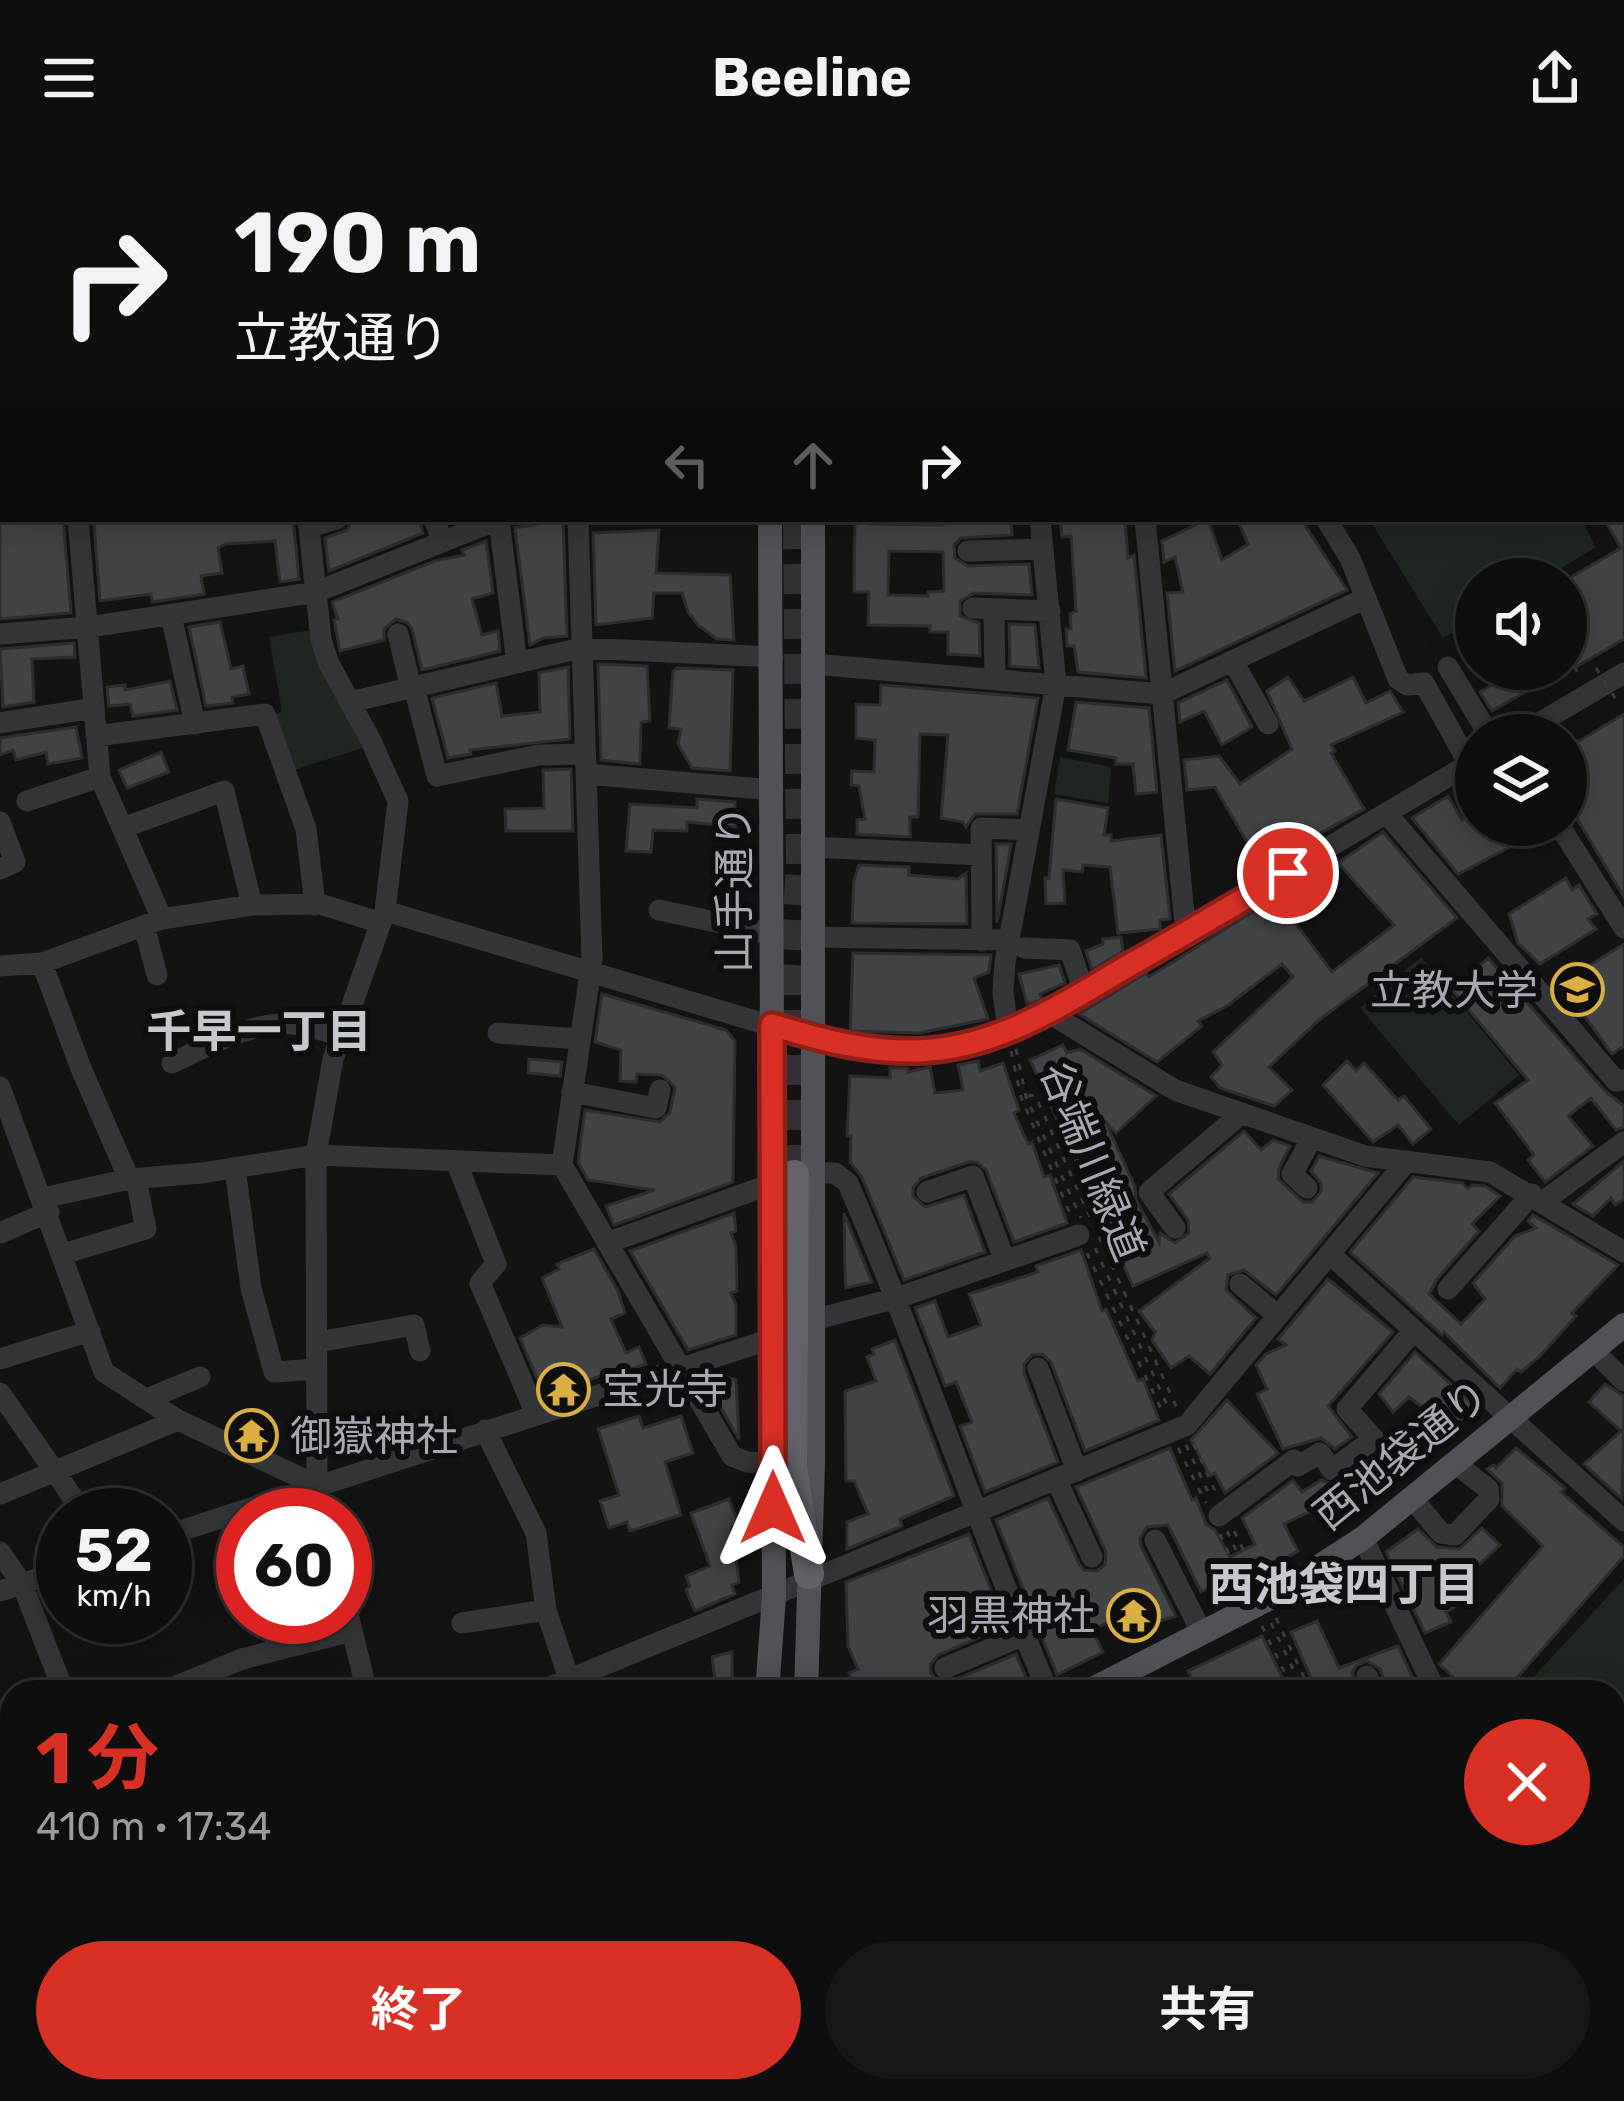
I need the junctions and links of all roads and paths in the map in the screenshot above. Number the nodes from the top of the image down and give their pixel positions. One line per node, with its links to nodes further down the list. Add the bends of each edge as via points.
1 (84, 522): 19 (street)
2 (435, 522): 12 (street)
3 (493, 522): 12 (street)
4 (500, 522): 25 (street)
5 (578, 522): 22 (street)
6 (770, 522): 23 (main road, 山手通り)
7 (813, 522): 26 (main road, 山手通り)
8 (1040, 522): 13 (street)
9 (1148, 522): 33 (street)
10 (1328, 522): 16 (street)
11 (309, 523): 15 (street)
12 (443, 542): 15 (street)
13 (1043, 549): 14 (street); 17 (street)
14 (968, 551)
15 (316, 592): 18 (street); 35 (street, via 328,662)
16 (1366, 598): 24 (street); 42 (street, via 1398,679 1424,683)
17 (1050, 611): 30 (street, via 984,609); 31 (street)
18 (171, 615): 19 (street); 40 (street)
19 (88, 627): 20 (street); 36 (street)
20 (0, 634)
21 (398, 634): 32 (street)
22 (581, 648): 23 (street); 25 (street); 44 (street)
23 (773, 657): 47 (main road, 山手通り)
24 (1233, 661): 33 (street); 41 (street)
25 (517, 663): 32 (street)
26 (814, 664): 30 (street); 54 (main road, 山手通り)
27 (1448, 667): 37 (street)
28 (1596, 668): 34 (path, bridge)
29 (1624, 673): 38 (street)
30 (994, 679): 31 (street)
31 (1065, 685): 33 (street); 52 (street)
32 (412, 688): 35 (street); 44 (street, via 437,776 539,755)
33 (1162, 694): 63 (street)
34 (1617, 701)
35 (350, 702): 60 (street, via 398,801)
36 (94, 708): 39 (street); 43 (street)
37 (1476, 714)
38 (1555, 714)
39 (0, 723)
40 (195, 724): 43 (street); 57 (street, via 265,714 305,829)
41 (1268, 724)
42 (1455, 734)
43 (96, 736): 46 (street)
44 (585, 764): 47 (street); 70 (street)
45 (1455, 773): 49 (street)
46 (100, 777): 48 (street); 51 (street)
47 (773, 790): 64 (main road, 山手通り)
48 (27, 801)
49 (1388, 814): 63 (street); 81 (street, via 1616,1081)
50 (0, 822): 56 (street, via 15,862)
51 (124, 827): 58 (street, via 224,791); 61 (street)
52 (1029, 830): 55 (street, via 981,828); 67 (street)
53 (1572, 846): 62 (street)
54 (811, 847): 55 (street); 65 (main road, 山手通り)
55 (982, 855): 66 (street)
56 (0, 869)
57 (315, 904): 58 (street); 60 (street)
58 (252, 905): 61 (street)
59 (659, 910): 64 (street)
60 (383, 917): 70 (street); 77 (street)
61 (153, 922): 68 (street); 71 (street)
62 (1623, 930)
63 (1186, 933): 72 (street)
64 (772, 934): 65 (main road); 74 (main road, 山手通り)
65 (811, 937): 66 (street); 78 (main road, 山手通り)
66 (982, 940): 67 (street)
67 (1017, 944): 72 (street, via 1070,950); 75 (street, via 1003,992)
68 (42, 963): 69 (street); 95 (street)
69 (0, 966)
70 (590, 972): 74 (street); 79 (street)
71 (157, 974)
72 (1084, 992): 73 (street)
73 (1049, 1013): 75 (street); 86 (street, via 1175,1090)
74 (772, 1025): 78 (street); 94 (main road, 山手通り)
75 (1010, 1030): 78 (street, via 919,1051); 85 (path, 谷端川緑道); 102 (path, via 1022,1097)
76 (498, 1033): 79 (street)
77 (341, 1035): 80 (street, via 263,1027); 89 (street)
78 (812, 1037): 94 (main road, 山手通り)
79 (579, 1039): 84 (street)
80 (172, 1063)
81 (1624, 1080)
82 (0, 1087): 99 (street)
83 (660, 1090): 84 (street, via 656,1108)
84 (572, 1092): 92 (street)
85 (1026, 1097): 102 (path, 谷端川緑道); 131 (path, via 1035,1095)
86 (1242, 1113): 87 (street); 100 (street, via 1149,1192)
87 (1312, 1138): 91 (street); 96 (street, via 1292,1174)
88 (1624, 1142): 98 (street)
89 (316, 1155): 90 (street); 93 (street); 117 (street)
90 (456, 1161): 92 (street); 128 (street, via 496,1264 480,1282)
91 (1407, 1161): 98 (street, via 1490,1172); 106 (street)
92 (562, 1166): 103 (street)
93 (235, 1168): 95 (street); 123 (street, via 251,1288 274,1372)
94 (793, 1177): 103 (street); 110 (street, via 835,1173 848,1183); 112 (main road, 山手通り); 116 (main road, 山手通り); 150 (highway, via 792,1468)
95 (133, 1179): 99 (street); 105 (street, via 146,1229)
96 (1307, 1188)
97 (927, 1192): 107 (street, via 974,1176)
98 (1538, 1198): 104 (street); 109 (street)
99 (46, 1205): 101 (street); 105 (street)
100 (1175, 1228)
101 (0, 1233)
102 (1085, 1233): 107 (street); 131 (path, 谷端川緑道); 131 (path)
103 (607, 1243): 121 (street)
104 (1624, 1252)
105 (63, 1254): 115 (street)
106 (1330, 1254): 111 (street); 114 (street)
107 (1005, 1261): 110 (street)
108 (1240, 1284): 111 (street)
109 (1448, 1289)
110 (898, 1298): 112 (street); 142 (street)
111 (1278, 1316): 131 (street)
112 (814, 1320): 150 (main road, 山手通り)
113 (1624, 1325): 118 (main road, 西池袋通り)
114 (1414, 1330): 129 (street); 143 (street, via 1347,1409 1374,1439 1332,1470 1320,1453 1298,1466 1294,1460)
115 (90, 1331): 120 (street); 127 (street, via 104,1372)
116 (774, 1339): 121 (street); 134 (main road, 山手通り)
117 (318, 1342): 119 (street, via 414,1325); 123 (street)
118 (1593, 1350): 125 (street); 129 (main road, 西池袋通り)
119 (420, 1351)
120 (0, 1360)
121 (680, 1368): 128 (street); 134 (street, via 732,1456)
122 (1038, 1368): 136 (street)
123 (317, 1369): 137 (street)
124 (200, 1377): 127 (street)
125 (1624, 1381)
126 (0, 1393): 135 (street)
127 (150, 1402): 130 (street)
128 (536, 1414): 132 (street)
129 (1510, 1417): 133 (main road, 西池袋通り); 144 (street)
130 (178, 1420): 135 (street); 137 (street)
131 (1178, 1429): 136 (street); 143 (path); 143 (path)
132 (485, 1430): 137 (street); 156 (street, via 536,1533)
133 (1454, 1462): 141 (main road, 西池袋通り); 141 (street, via 1490,1499 1464,1529 1442,1533)
134 (772, 1463): 154 (main road, 山手通り)
135 (55, 1472): 138 (street); 140 (street)
136 (1066, 1475): 142 (street); 149 (street)
137 (317, 1485): 139 (street); 145 (street)
138 (66, 1488)
139 (318, 1488)
140 (0, 1494)
141 (1412, 1498): 146 (main road, 西池袋通り)
142 (974, 1513): 150 (street); 159 (street)
143 (1219, 1520): 155 (path); 155 (path); 155 (path)
144 (1624, 1521)
145 (192, 1527)
146 (1364, 1538): 155 (main road, 西池袋通り); 175 (street)
147 (1155, 1540): 158 (street)
148 (0, 1552): 152 (street)
149 (1092, 1557)
150 (809, 1578): 154 (street); 169 (main road, 山手通り)
151 (36, 1579): 152 (street)
152 (22, 1584): 153 (street); 163 (street)
153 (0, 1591)
154 (774, 1597): 167 (street); 168 (main road, 山手通り)
155 (1258, 1598): 158 (main road, 西池袋通り); 172 (path); 173 (path); 174 (path)
156 (546, 1610): 157 (street); 166 (street)
157 (462, 1623)
158 (1202, 1633): 171 (main road, 西池袋通り)
159 (1024, 1635): 162 (street); 170 (street)
160 (301, 1644): 164 (street)
161 (355, 1644): 165 (street)
162 (945, 1669)
163 (59, 1680)
164 (191, 1680)
165 (364, 1680)
166 (569, 1680)
167 (585, 1680)
168 (768, 1680)
169 (810, 1680)
170 (1043, 1680)
171 (1133, 1680)
172 (1289, 1680)
173 (1298, 1680)
174 (1304, 1680)
175 (1430, 1680)

